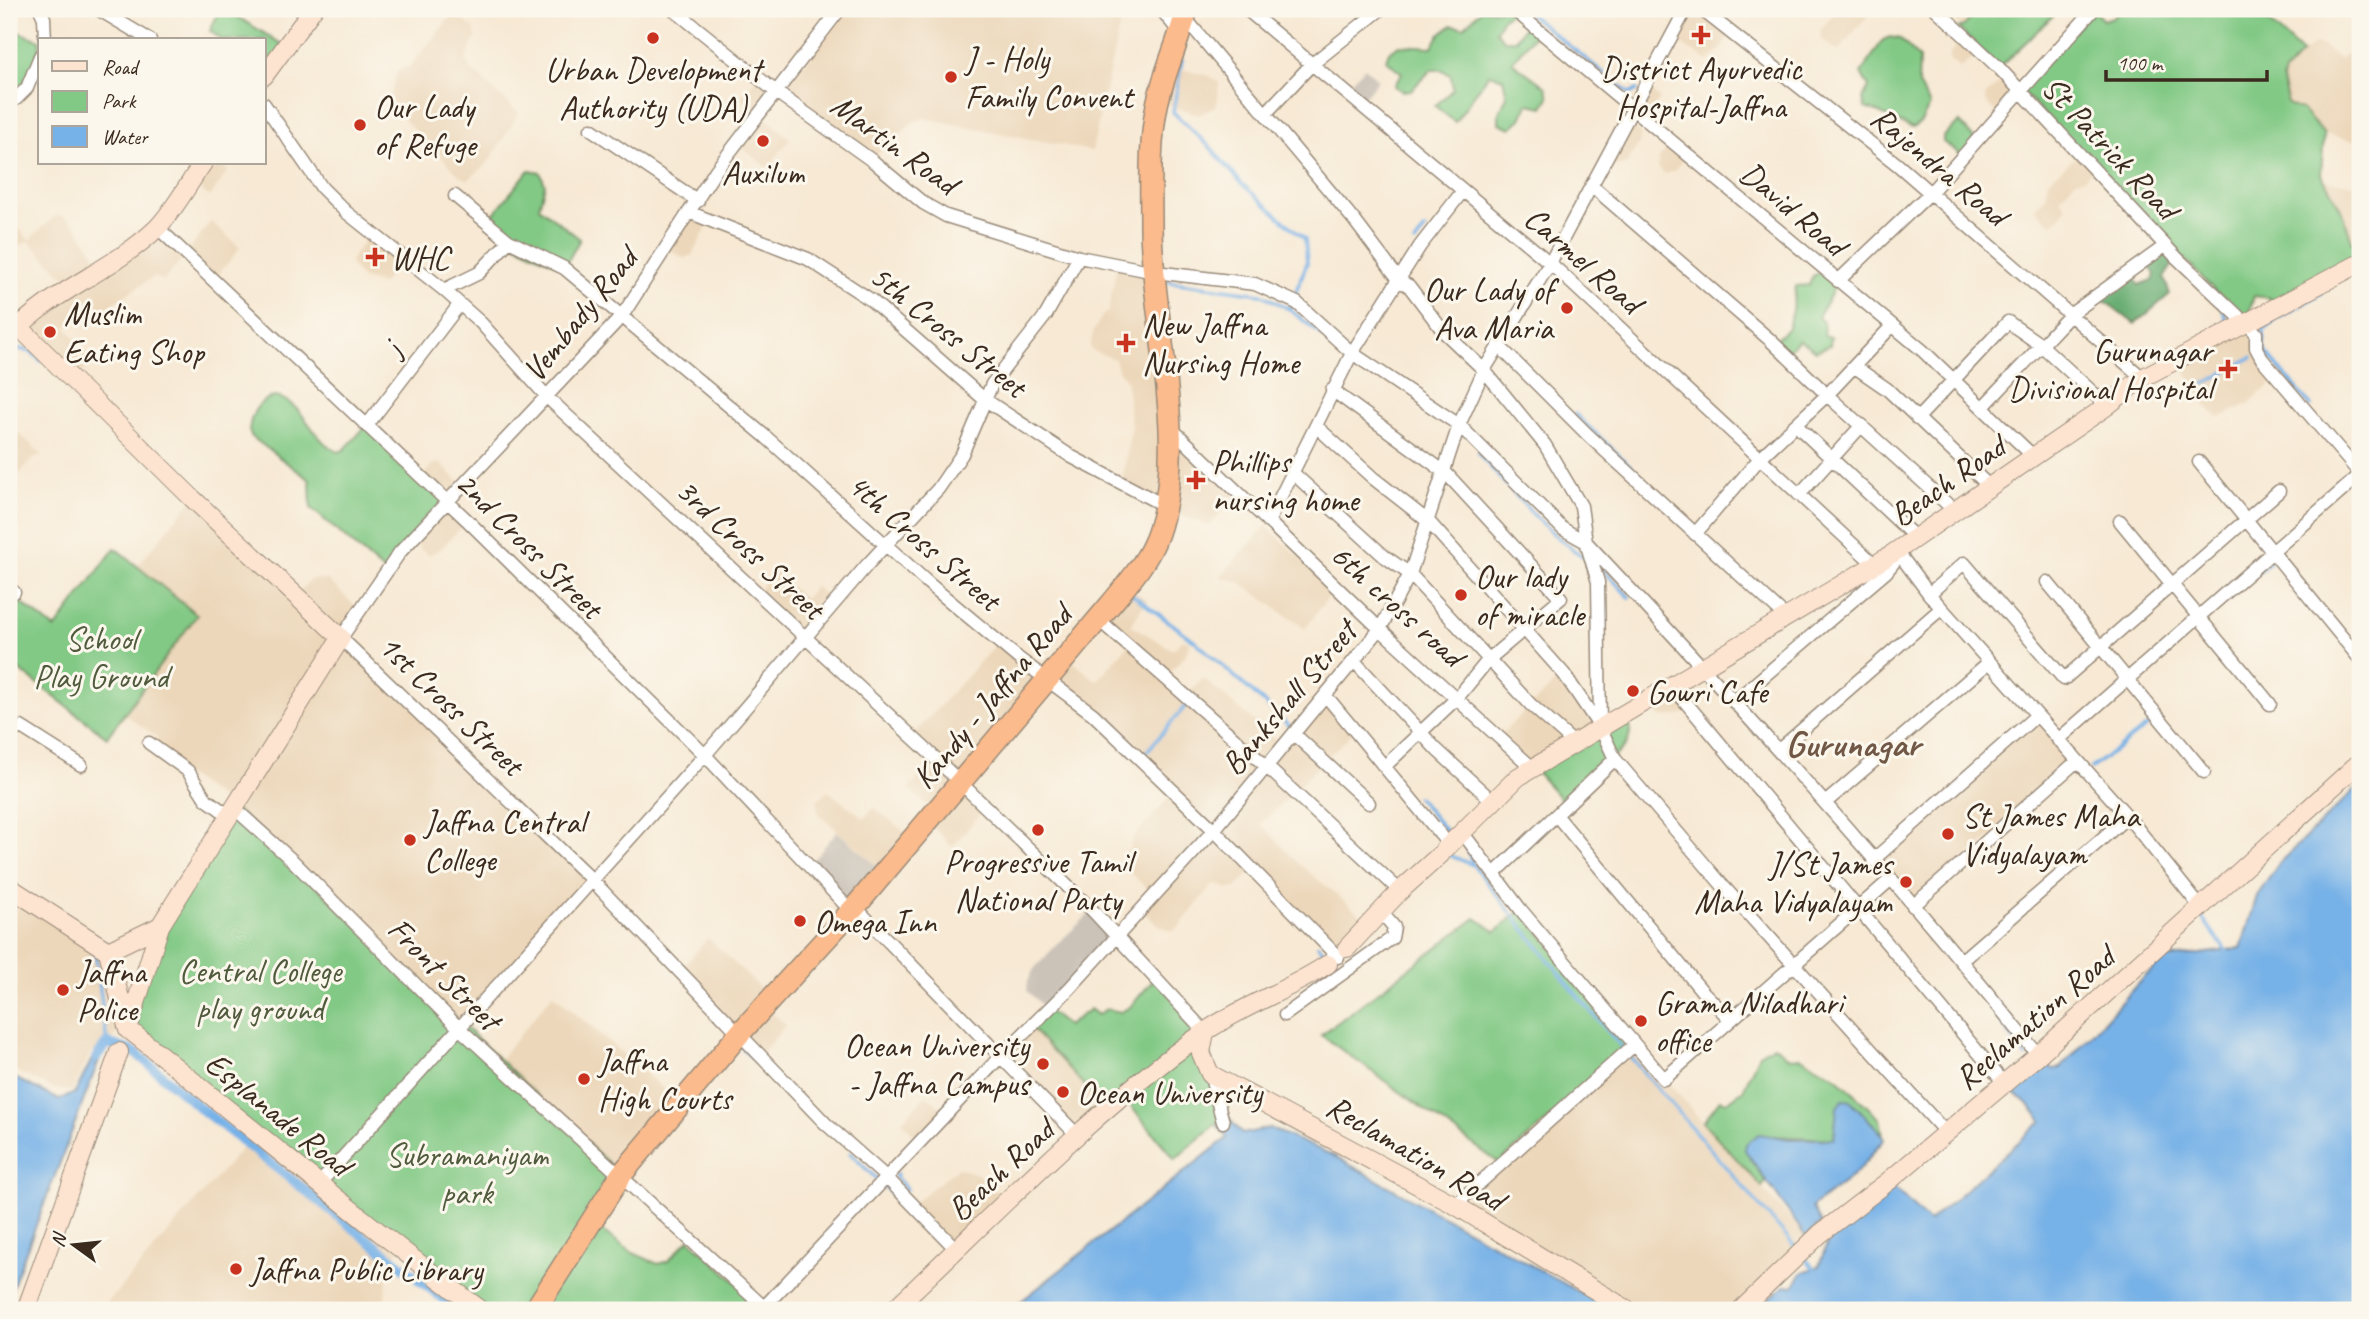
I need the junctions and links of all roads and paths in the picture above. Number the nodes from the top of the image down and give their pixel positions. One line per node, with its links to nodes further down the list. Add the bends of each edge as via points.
1 (40, 9): 17 (street)
2 (98, 9): 18 (street)
3 (313, 9): 21 (main road)
4 (673, 9): 23 (street, Martin Road)
5 (840, 9): 23 (street, Vembady Road)
6 (1161, 9): 16 (street)
7 (1246, 9): 20 (street, Carmel Road)
8 (1381, 9): 20 (street)
9 (1513, 9): 26 (street, David Road)
10 (1686, 9): 26 (street, Bankshall Street)
11 (1701, 9): 32 (street, Rajendra Road)
12 (1936, 9): 22 (street, St Patrick Road)
13 (2094, 9): 22 (street)
14 (2356, 9): 15 (street)
15 (2360, 12)
16 (1184, 20): 27 (street); 41 (highway, Kandy - Jaffna Road, via 1154,124 1151,229)
17 (45, 38)
18 (147, 38)
19 (38, 61): 24 (street, via 27,88 16,99)
20 (1311, 65): 27 (street); 31 (street, Carmel Road)
21 (266, 73)
22 (2021, 90): 32 (street); 37 (street, St Patrick Road)
23 (776, 92): 34 (street, Vembady Road, via 716,170); 38 (street, Martin Road, via 946,216)
24 (9, 98)
25 (266, 107): 44 (street, 3rd Cross Street, via 322,188)
26 (1633, 108): 30 (street, Bankshall Street); 43 (street, David Road)
27 (1266, 113): 42 (street)
28 (591, 130): 34 (street, 5th Cross Street)
29 (202, 164): 35 (main road)
30 (1592, 186): 39 (street, Bankshall Street); 59 (street)
31 (1462, 192): 39 (street, Carmel Road); 42 (street, via 1420,246)
32 (1930, 193): 43 (street); 46 (street, Rajendra Road)
33 (455, 196): 36 (street, 4th Cross Street)
34 (694, 207): 47 (street, Vembady Road); 61 (street, 5th Cross Street, via 808,259 871,300)
35 (158, 227): 49 (main road, via 125,254); 65 (street, 2nd Cross Street)
36 (509, 242): 44 (street, via 479,273); 47 (street, 4th Cross Street, via 564,268)
37 (2165, 246): 46 (street); 48 (street, St Patrick Road)
38 (1079, 257): 41 (street, Martin Road); 61 (street, via 1046,315)
39 (1550, 263): 52 (street, Bankshall Street); 72 (street, Carmel Road)
40 (2360, 264): 48 (main road, Beach Road)
41 (1156, 272): 53 (street, Martin Road, via 1255,284 1297,303); 70 (highway, Kandy - Jaffna Road, via 1156,316)
42 (1400, 281): 53 (street); 55 (street)
43 (1838, 281): 50 (street, David Road)
44 (444, 290): 45 (street, 3rd Cross Street)
45 (459, 304): 60 (street, 3rd Cross Street); 65 (street, j)
46 (2071, 314): 51 (street); 56 (street, Rajendra Road)
47 (622, 316): 60 (street, Vembady Road); 91 (street, 4th Cross Street)
48 (2246, 323): 71 (main road, Beach Road, via 2143,378); 75 (street, via 2256,333 2262,359)
49 (12, 327): 105 (main road, 1st Cross Street)
50 (1891, 327): 54 (street); 57 (street, David Road)
51 (2041, 345): 57 (street, via 2008,322); 62 (street); 63 (street)
52 (1501, 348): 55 (street, Bankshall Street); 88 (street)
53 (1352, 353): 58 (street); 66 (street, Martin Road)
54 (1855, 367): 59 (street); 64 (street, via 1887,389)
55 (1485, 370): 66 (street, Bankshall Street); 90 (street, via 1545,445 1581,506)
56 (2137, 373)
57 (1953, 380): 63 (street, David Road); 64 (street)
58 (1332, 390): 69 (street); 76 (street)
59 (1824, 392): 67 (street); 68 (street)
60 (548, 398): 81 (street, Vembady Road); 104 (street, 3rd Cross Street)
61 (984, 398): 82 (street, 5th Cross Street, via 1072,457); 91 (street, via 950,474)
62 (2102, 401)
63 (1983, 407): 71 (street, David Road)
64 (1917, 419): 78 (street)
65 (368, 424): 81 (street, 2nd Cross Street)
66 (1460, 425): 76 (street, Bankshall Street); 90 (street, Martin Road, via 1557,524)
67 (1796, 425): 72 (street); 73 (street)
68 (1862, 425): 73 (street); 83 (street)
69 (1316, 426): 77 (street); 86 (street)
70 (1171, 428): 82 (highway, Kandy - Jaffna Road); 85 (street, 6th cross road)
71 (2033, 456): 78 (main road, Beach Road)
72 (1761, 457): 80 (street, Carmel Road); 88 (street)
73 (1831, 460): 80 (street); 89 (street)
74 (2199, 463): 87 (street)
75 (2359, 472): 92 (street)
76 (1446, 473): 86 (street, Bankshall Street); 103 (street, via 1561,598)
77 (1294, 474): 85 (street); 94 (street)
78 (1990, 487): 83 (main road, Beach Road)
79 (2279, 491): 87 (street)
80 (1799, 495): 93 (street, Carmel Road)
81 (448, 503): 105 (street, Vembady Road, via 400,552); 128 (street, 2nd Cross Street)
82 (1165, 506): 101 (highway, Kandy - Jaffna Road, via 1147,556)
83 (1955, 511): 89 (main road, Beach Road)
84 (2120, 521): 96 (street)
85 (1268, 522): 102 (street, 6th cross road)
86 (1429, 522): 94 (street, Bankshall Street); 103 (street)
87 (2246, 522): 92 (street); 96 (street)
88 (1695, 534): 100 (street)
89 (1917, 538): 93 (main road, Beach Road)
90 (1586, 542): 111 (street, Martin Road); 120 (street, via 1598,582)
91 (885, 545): 104 (street); 112 (street, 4th Cross Street)
92 (2275, 553): 99 (street); 108 (street)
93 (1887, 557): 97 (street, Carmel Road); 100 (main road, Beach Road); 117 (street, via 1890,568)
94 (1410, 574): 102 (street, Bankshall Street); 107 (street)
95 (2047, 582): 106 (street)
96 (2172, 584): 99 (street); 106 (street)
97 (1929, 594): 106 (street, via 1964,563 2064,679); 119 (street, Carmel Road)
98 (1936, 612): 127 (street)
99 (2200, 617): 113 (street); 118 (street)
100 (1787, 618): 111 (main road, Beach Road)
101 (1098, 619): 112 (highway, Kandy - Jaffna Road); 135 (street)
102 (1380, 629): 109 (street, Bankshall Street); 116 (street, 6th cross road)
103 (1523, 629): 107 (street); 120 (street, via 1564,674)
104 (805, 637): 128 (street); 137 (street, 3rd Cross Street)
105 (341, 638): 141 (main road); 148 (street, 1st Cross Street)
106 (2101, 647): 113 (street)
107 (1489, 659): 116 (street); 126 (street)
108 (2360, 659)
109 (1354, 662): 115 (street, Bankshall Street); 122 (street)
110 (1987, 664): 140 (street)
111 (1704, 668): 114 (main road, Beach Road); 117 (street, Martin Road)
112 (1046, 678): 137 (highway, Kandy - Jaffna Road); 144 (street, 4th Cross Street, via 1093,714)
113 (2129, 680): 124 (street); 136 (street)
114 (1672, 686): 120 (main road, Beach Road); 155 (street)
115 (1327, 697): 123 (street, Bankshall Street); 134 (street)
116 (1458, 697): 122 (street); 132 (street, 6th cross road)
117 (1736, 701): 127 (street, Martin Road)
118 (2270, 704)
119 (2037, 715): 124 (street, Carmel Road); 146 (street)
120 (1600, 727): 126 (main road, Beach Road); 129 (street)
121 (9, 733): 133 (street, via 20,727)
122 (1421, 733): 134 (street); 138 (street)
123 (1295, 735): 135 (street, Bankshall Street); 139 (street)
124 (2058, 740): 130 (street, Carmel Road)
125 (149, 743): 141 (street, Front Street, via 188,771 206,799)
126 (1574, 743): 138 (main road, Beach Road)
127 (1780, 749): 140 (street, Martin Road)
128 (705, 755): 148 (street); 153 (street, 2nd Cross Street)
129 (1615, 759): 142 (street); 162 (street)
130 (2076, 762): 152 (street); 154 (street, Carmel Road, via 2128,817)
131 (2360, 762): 154 (main road, Reclamation Road)
132 (1527, 763)
133 (81, 765)
134 (1385, 765): 145 (street)
135 (1267, 767): 144 (street, Bankshall Street); 151 (street)
136 (2204, 772)
137 (960, 781): 153 (highway, Kandy - Jaffna Road); 158 (street, 3rd Cross Street)
138 (1490, 797): 145 (main road, Beach Road)
139 (1369, 803)
140 (1825, 803): 146 (street, Martin Road)
141 (230, 811): 157 (main road); 165 (street, Front Street, via 294,862)
142 (1557, 816): 147 (street); 164 (street, via 1702,992)
143 (2119, 824): 161 (street)
144 (1214, 831): 158 (street, Bankshall Street); 160 (street, 4th Cross Street)
145 (1449, 845): 147 (street); 151 (main road, Beach Road)
146 (1873, 860): 149 (street, Martin Road)
147 (1494, 873): 169 (street)
148 (591, 879): 165 (street); 167 (street, 1st Cross Street)
149 (1891, 880): 152 (street, Martin Road); 155 (street)
150 (9, 887): 159 (main road)
151 (1400, 891): 156 (main road, Beach Road)
152 (1913, 906): 161 (street, Martin Road)
153 (853, 909): 167 (highway, Kandy - Jaffna Road); 171 (street, 2nd Cross Street)
154 (2202, 909): 170 (main road, Reclamation Road)
155 (1860, 910): 162 (street); 173 (street)
156 (1381, 912): 160 (main road, Beach Road); 163 (street, via 1394,927 1392,938)
157 (160, 926): 159 (main road); 168 (main road)
158 (1117, 935): 166 (street, 3rd Cross Street); 171 (street, Bankshall Street)
159 (102, 947): 168 (main road)
160 (1339, 955): 166 (main road, Beach Road)
161 (1961, 961): 170 (street, Martin Road)
162 (1794, 965): 164 (street); 175 (street)
163 (1285, 1015)
164 (1730, 1019): 169 (street, via 1664,1079)
165 (459, 1028): 177 (street, Front Street); 179 (street)
166 (1205, 1032): 172 (main road, via 1201,1053); 176 (main road, Beach Road)
167 (740, 1033): 177 (highway, Kandy - Jaffna Road); 178 (street, 1st Cross Street, via 825,1123)
168 (124, 1041): 179 (main road, Esplanade Road); 183 (main road)
169 (1634, 1045): 180 (street)
170 (2038, 1055): 173 (main road, Reclamation Road)
171 (1000, 1057): 176 (street, 2nd Cross Street); 178 (street, Bankshall Street)
172 (1210, 1074): 174 (street); 180 (main road, Reclamation Road)
173 (2004, 1083): 175 (main road, Reclamation Road)
174 (1223, 1122)
175 (1947, 1133): 188 (main road, Reclamation Road, via 1820,1234)
176 (1078, 1136): 181 (main road, Beach Road)
177 (621, 1175): 182 (street); 185 (highway, Kandy - Jaffna Road)
178 (887, 1178): 181 (street, 1st Cross Street); 182 (street, Bankshall Street)
179 (319, 1184): 184 (main road, Esplanade Road)
180 (1455, 1205): 187 (main road, Reclamation Road)
181 (957, 1250): 186 (main road, Beach Road)
182 (766, 1309)
183 (26, 1310)
184 (481, 1310)
185 (535, 1310)
186 (893, 1310)
187 (1628, 1310)
188 (1741, 1310)

